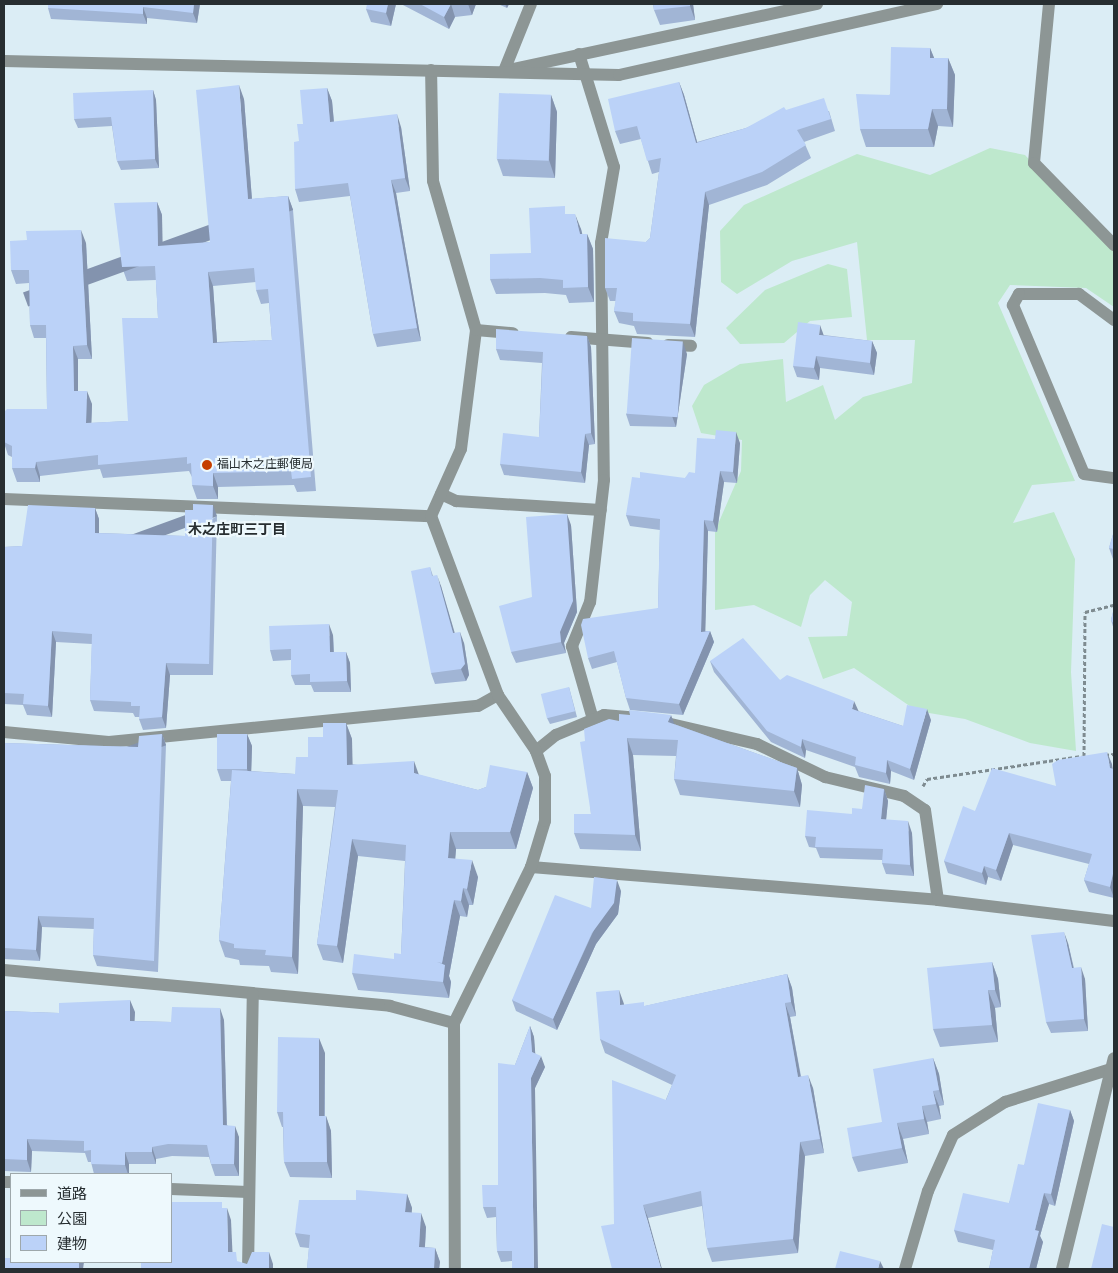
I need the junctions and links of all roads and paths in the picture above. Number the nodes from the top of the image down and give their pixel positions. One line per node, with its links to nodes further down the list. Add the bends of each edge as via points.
1 (532, 4): 8 (street)
2 (817, 4): 5 (street)
3 (937, 4): 9 (street, via 619,75)
4 (1049, 4): 10 (street, via 1034,163)
5 (579, 54): 8 (street); 9 (street)
6 (4, 61): 7 (street)
7 (431, 70): 8 (street); 12 (street, via 433,181)
8 (504, 71): 9 (street)
9 (589, 75): 15 (street, via 614,167 601,243)
10 (1114, 246)
11 (1114, 320): 17 (street, via 1079,294 1019,294 1013,305 1084,474)
12 (476, 330): 13 (street); 18 (street, via 461,449)
13 (526, 334)
14 (556, 336): 15 (street)
15 (606, 340): 16 (street); 20 (street)
16 (691, 346)
17 (1114, 478)
18 (441, 494): 20 (street, via 456,501); 21 (street)
19 (4, 499): 21 (street)
20 (601, 510): 24 (street, via 590,602 572,646)
21 (431, 516): 23 (street)
22 (1114, 605): 28 (path, via 1085,612)
23 (498, 695): 25 (street, via 478,706 109,742); 26 (street)
24 (593, 719): 26 (street, via 556,735); 29 (street, via 604,715 680,723 757,744 825,777)
25 (4, 732)
26 (536, 751): 30 (street, via 545,776 545,821)
27 (1114, 754): 28 (path)
28 (1084, 756): 29 (path, via 927,779)
29 (912, 802): 31 (street, via 925,810)
30 (530, 867): 31 (street); 35 (street)
31 (938, 900): 32 (street)
32 (1114, 921)
33 (4, 970): 34 (street)
34 (253, 994): 35 (street, via 390,1006); 38 (street)
35 (454, 1023): 40 (street)
36 (1112, 1063): 41 (street, via 1005,1102 953,1134 928,1191); 42 (street)
37 (172, 1189): 38 (street)
38 (248, 1192): 39 (street)
39 (248, 1269)
40 (455, 1269)
41 (905, 1269)
42 (1062, 1269)

